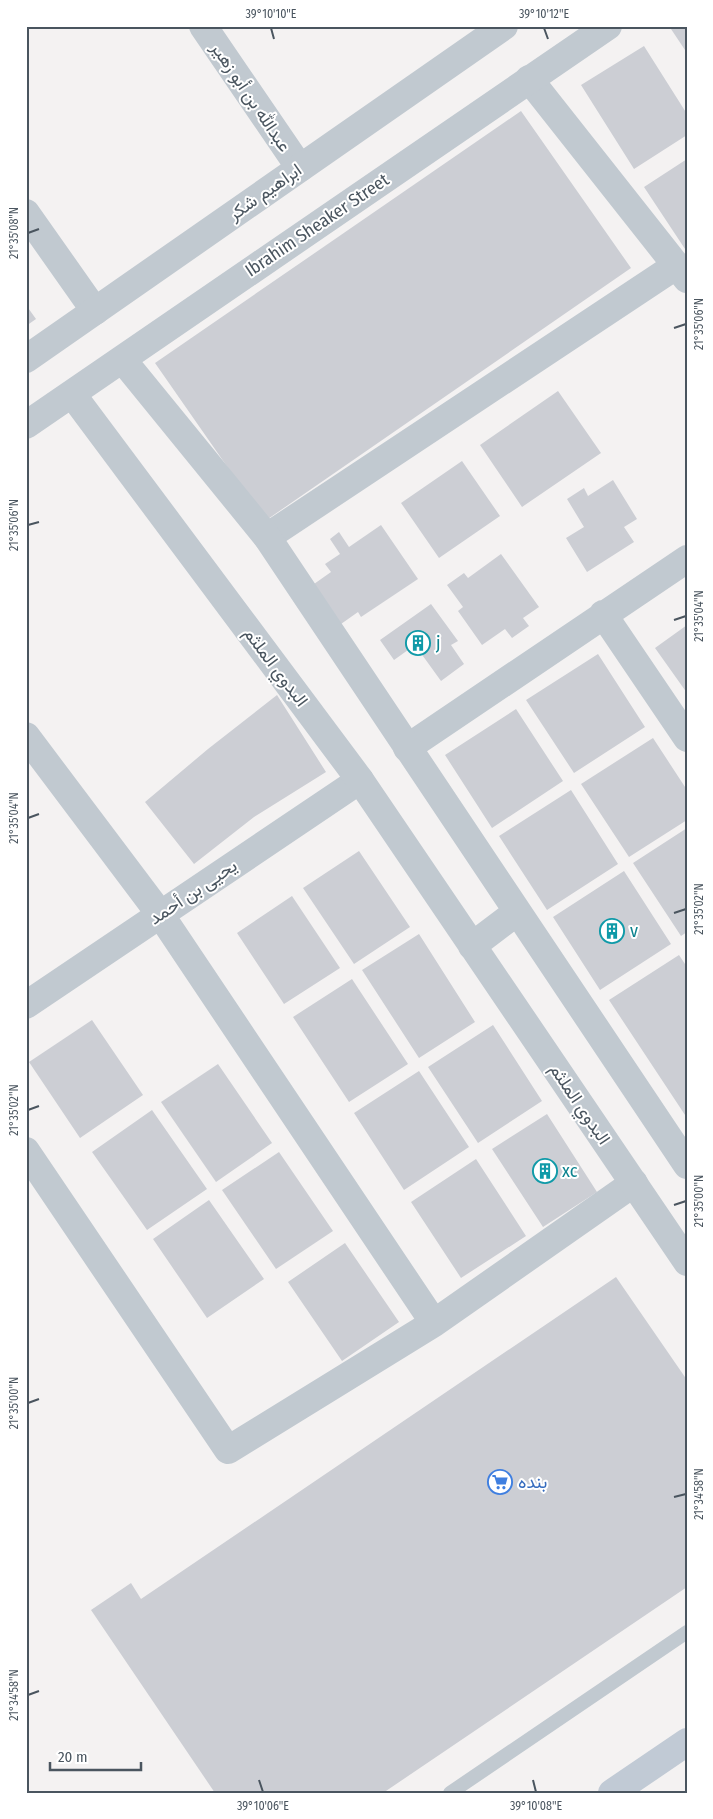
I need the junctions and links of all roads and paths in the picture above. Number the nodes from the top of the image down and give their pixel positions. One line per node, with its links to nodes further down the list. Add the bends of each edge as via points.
1 (203, 26): 5 (street, عبدالله بن أبو زهير)
2 (504, 26): 5 (street, ابراهيم شكر)
3 (608, 26): 4 (street, Ibrahim Sheaker Street)
4 (529, 79): 7 (street); 10 (street, Ibrahim Sheaker Street)
5 (300, 168): 8 (street, ابراهيم شكر)
6 (26, 213): 8 (street)
7 (682, 272): 13 (street)
8 (95, 311): 9 (street, ابراهيم شكر)
9 (26, 358)
10 (122, 359): 11 (street, Ibrahim Sheaker Street); 13 (street)
11 (72, 394): 12 (street, Ibrahim Sheaker Street); 19 (street, البدوي الملثم)
12 (26, 425)
13 (267, 537): 18 (street)
14 (687, 559): 15 (street)
15 (604, 614): 17 (street); 18 (street)
16 (26, 736): 21 (street)
17 (687, 738)
18 (407, 748): 20 (street)
19 (360, 780): 21 (street, يحيى بن أحمد); 22 (street, البدوي الملثم)
20 (517, 912): 22 (street); 25 (street)
21 (160, 914): 23 (street, يحيى بن أحمد); 28 (street)
22 (472, 946): 26 (street, البدوي الملثم)
23 (26, 1005)
24 (26, 1151): 28 (street, via 228,1450)
25 (687, 1165)
26 (634, 1183): 27 (street, البدوي الملثم); 28 (street)
27 (687, 1262)
28 (434, 1323)
29 (687, 1632): 31 (lane)
30 (687, 1742): 32 (main road)
31 (450, 1793)
32 (612, 1793)

